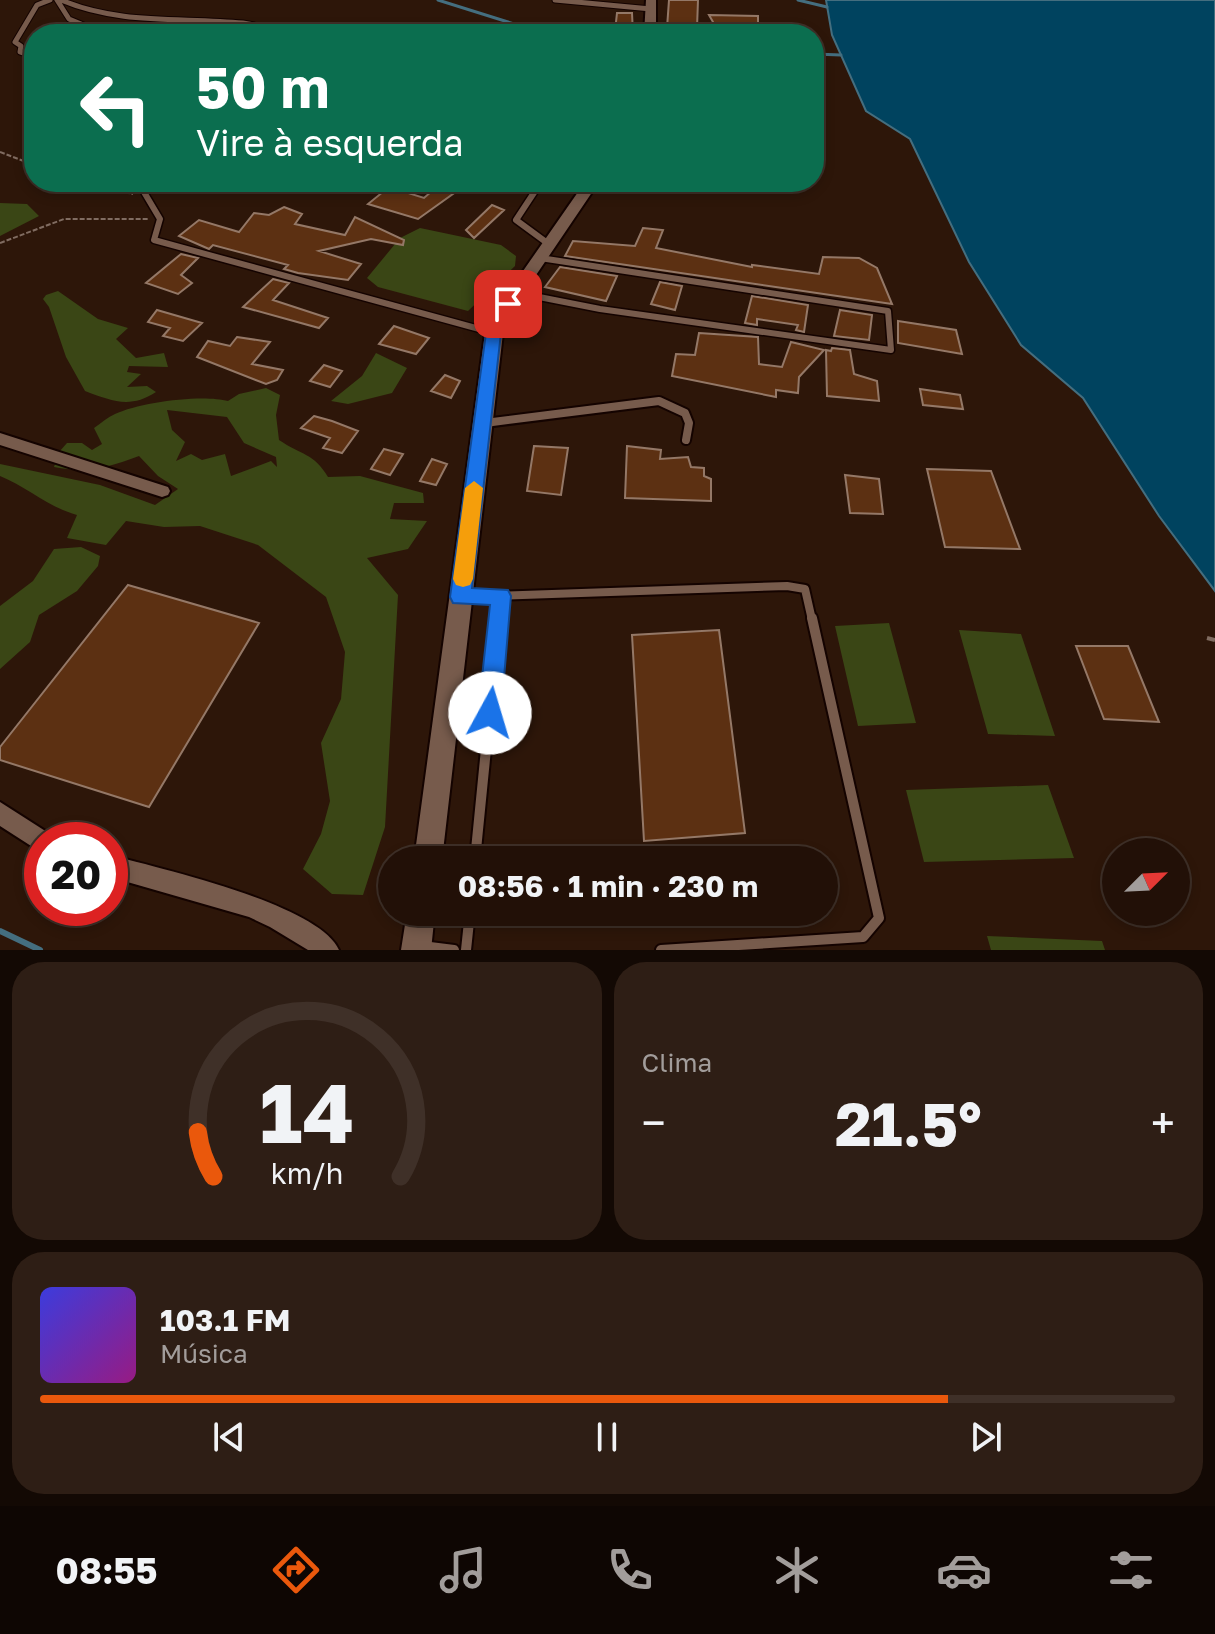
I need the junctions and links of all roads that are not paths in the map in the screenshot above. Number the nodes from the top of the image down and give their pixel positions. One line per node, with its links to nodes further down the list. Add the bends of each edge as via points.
1 (50, 0): 5 (lane, via 37,5)
2 (59, 0): 6 (lane, via 59,8); 7 (lane, via 134,18)
3 (555, 0): 4 (lane)
4 (651, 4): 8 (street)
5 (26, 24)
6 (77, 24)
7 (244, 24)
8 (650, 24)
9 (24, 27): 10 (lane, via 15,42)
10 (24, 53)
11 (144, 192): 16 (lane, via 160,219 154,240)
12 (534, 192): 14 (lane, via 516,220)
13 (585, 192): 14 (street)
14 (545, 252): 15 (street); 15 (lane, via 888,311 891,350 534,296)
15 (508, 304): 16 (street)
16 (494, 333): 17 (street)
17 (482, 423): 19 (lane, via 659,401 687,414 691,425); 22 (street)
18 (0, 439): 20 (street)
19 (686, 440)
20 (162, 491)
21 (501, 596): 22 (lane); 26 (lane); 34 (lane, via 805,589 879,918 863,937)
22 (461, 597): 25 (street)
23 (0, 813): 24 (street)
24 (24, 830)
25 (430, 846)
26 (476, 846)
27 (128, 871): 31 (street, via 274,916)
28 (419, 926): 30 (street)
29 (469, 926): 33 (lane)
30 (417, 948): 32 (lane)
31 (327, 950)
32 (454, 950)
33 (466, 950)
34 (661, 950)

